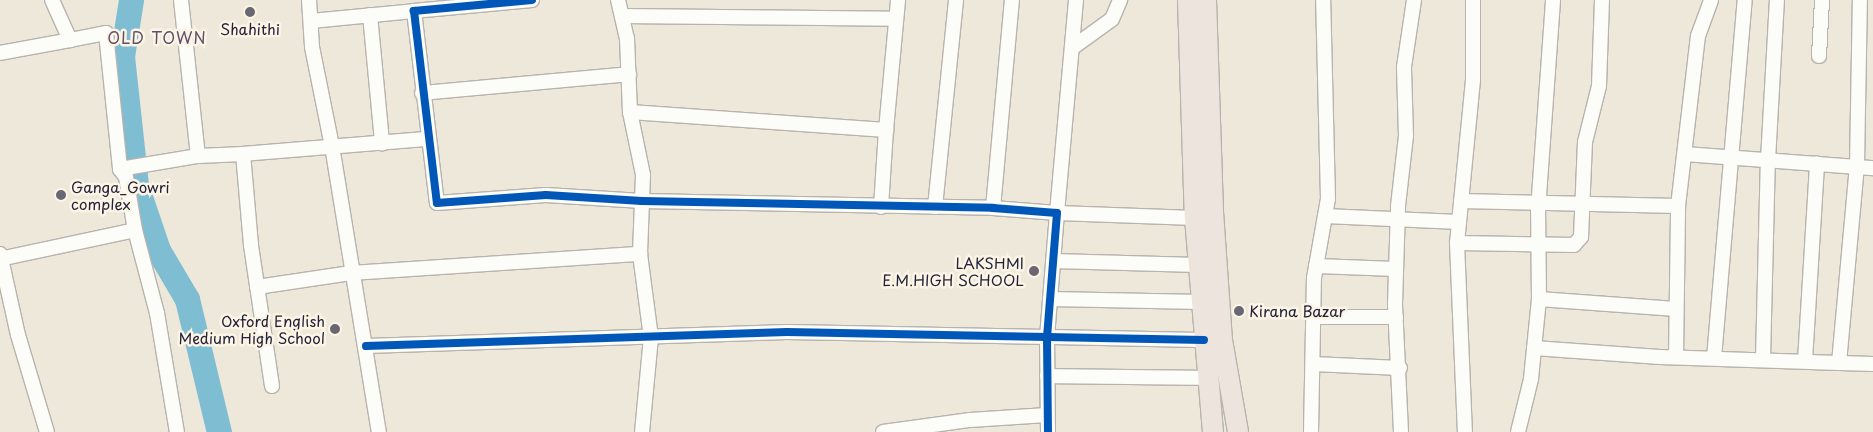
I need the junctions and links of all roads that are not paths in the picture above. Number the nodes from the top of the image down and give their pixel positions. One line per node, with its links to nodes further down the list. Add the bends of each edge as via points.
1 (52, 0): 28 (street)
2 (180, 0): 41 (street)
3 (309, 0): 27 (street)
4 (532, 0): 23 (street)
5 (618, 0): 25 (street)
6 (898, 0): 26 (street)
7 (956, 0): 54 (street)
8 (1012, 0): 55 (street)
9 (1076, 0): 29 (street)
10 (1120, 0): 29 (street, via 1112,19)
11 (1188, 0): 58 (highway)
12 (1206, 0): 102 (highway, via 1213,212 1222,340)
13 (1323, 0): 57 (street, via 1328,189)
14 (1414, 0): 59 (street, via 1404,67 1406,136)
15 (1473, 0): 49 (street, via 1473,80)
16 (1553, 0): 50 (street)
17 (1602, 0): 51 (street, via 1599,86 1585,142)
18 (1711, 0): 40 (street, via 1698,36)
19 (1745, 0): 42 (street)
20 (1777, 0): 43 (street)
21 (1822, 0): 31 (street)
22 (1860, 0): 45 (street)
23 (414, 11): 24 (street); 33 (street)
24 (370, 15): 27 (street); 37 (street)
25 (622, 16): 26 (street); 32 (street)
26 (896, 19): 35 (street)
27 (310, 21): 38 (street)
28 (70, 40): 30 (street); 47 (street, via 106,33)
29 (1072, 48): 56 (street)
30 (0, 54)
31 (1819, 56)
32 (629, 74): 33 (street); 34 (street)
33 (422, 92): 36 (street)
34 (630, 112): 35 (street); 48 (street, via 643,175)
35 (886, 130): 53 (street)
36 (427, 139): 37 (street); 48 (street, via 436,203 546,195)
37 (382, 143): 38 (street)
38 (332, 146): 39 (street); 70 (street)
39 (243, 154): 41 (street); 71 (street)
40 (1686, 154): 42 (street); 52 (street)
41 (198, 156): 47 (street)
42 (1730, 157): 43 (street); 84 (street)
43 (1768, 160): 44 (street); 85 (street)
44 (1817, 163): 45 (street); 86 (street)
45 (1857, 166): 46 (street); 87 (street)
46 (1873, 168)
47 (120, 169): 61 (street, via 126,177)
48 (642, 201): 53 (street); 64 (street)
49 (1461, 201): 50 (street); 60 (street)
50 (1539, 205): 51 (street); 63 (street)
51 (1583, 205): 52 (street); 63 (street, via 1578,244)
52 (1678, 206): 75 (street)
53 (881, 207): 54 (street)
54 (935, 207): 55 (street)
55 (993, 208): 56 (street)
56 (1057, 213): 58 (street); 66 (street)
57 (1325, 216): 59 (street); 68 (street)
58 (1195, 218): 67 (highway)
59 (1398, 221): 60 (street); 69 (street)
60 (1459, 222): 62 (street)
61 (135, 230): 65 (street); 96 (street, via 157,313)
62 (1457, 243): 63 (street); 105 (street)
63 (1540, 245): 73 (street)
64 (640, 254): 70 (street); 78 (street)
65 (0, 257): 95 (street, via 18,335)
66 (1053, 261): 67 (street); 72 (street)
67 (1198, 264): 74 (highway)
68 (1316, 266): 69 (street); 77 (street)
69 (1396, 269): 76 (street)
70 (351, 273): 71 (street); 81 (street)
71 (258, 287): 93 (street)
72 (1050, 299): 74 (street); 79 (street)
73 (1538, 299): 75 (street); 82 (street)
74 (1202, 302): 80 (highway)
75 (1676, 310): 83 (street)
76 (1396, 317): 77 (street); 90 (street)
77 (1314, 318): 88 (street)
78 (652, 337): 79 (street, via 787,332); 81 (street); 98 (street)
79 (1047, 337): 80 (street); 91 (street)
80 (1204, 340): 92 (highway)
81 (366, 346): 97 (street)
82 (1534, 348): 83 (street); 106 (street, via 1531,379)
83 (1676, 357): 84 (street)
84 (1714, 358): 85 (street)
85 (1763, 358): 86 (street)
86 (1805, 361): 87 (street)
87 (1839, 363): 89 (street)
88 (1313, 364): 90 (street); 103 (street)
89 (1873, 364)
90 (1400, 368): 104 (street)
91 (1047, 376): 92 (street); 94 (street)
92 (1208, 378): 101 (highway)
93 (272, 386)
94 (1047, 415): 99 (street, via 970,420); 100 (street)
95 (47, 432)
96 (177, 432)
97 (379, 432)
98 (642, 432)
99 (882, 432)
100 (1048, 432)
101 (1213, 432)
102 (1238, 432)
103 (1311, 432)
104 (1401, 432)
105 (1465, 432)
106 (1518, 432)

